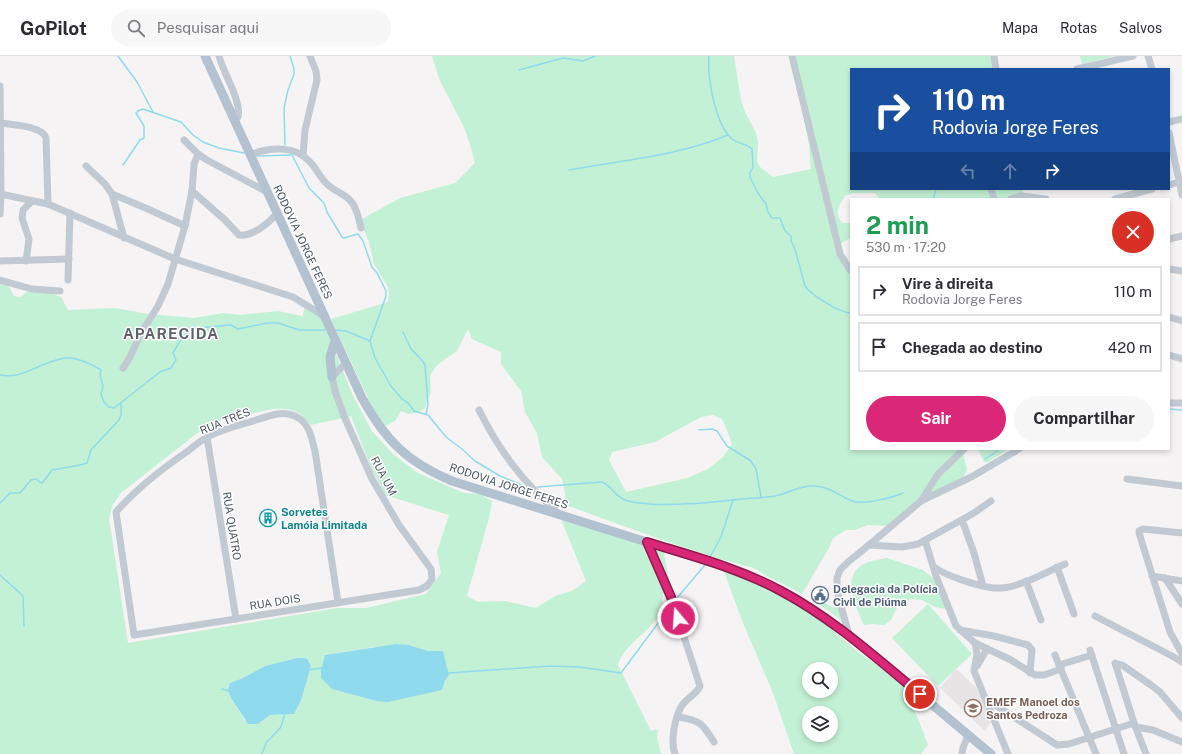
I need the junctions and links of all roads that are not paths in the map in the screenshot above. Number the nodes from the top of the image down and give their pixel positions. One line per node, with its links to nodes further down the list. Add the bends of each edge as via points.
1 (205, 56): 13 (main road, RODOVIA JORGE FERES)
2 (219, 56): 13 (street, via 238,107 238,117)
3 (310, 56): 20 (street, via 317,80)
4 (792, 56): 48 (street, via 840,254)
5 (994, 56): 8 (street)
6 (1133, 56): 9 (street)
7 (1148, 56): 10 (street)
8 (996, 68)
9 (1080, 68)
10 (1152, 68)
11 (0, 86): 15 (street)
12 (1182, 119): 14 (street)
13 (234, 120): 19 (main road, RODOVIA JORGE FERES)
14 (1170, 122)
15 (1, 123): 28 (street); 35 (street, via 39,130 45,134)
16 (1170, 137): 22 (street)
17 (184, 140): 18 (street)
18 (198, 154): 25 (street, via 193,170); 26 (street)
19 (250, 155): 20 (street, via 278,149); 26 (main road, RODOVIA JORGE FERES)
20 (303, 156): 40 (street, via 311,162 328,185 352,202)
21 (86, 166): 29 (street)
22 (1178, 182): 23 (street); 30 (street)
23 (1170, 184)
24 (1148, 190): 33 (street)
25 (192, 191): 37 (street, via 239,235 245,235 266,224); 39 (street)
26 (267, 192): 37 (main road, RODOVIA JORGE FERES)
27 (1022, 192): 31 (street); 32 (street)
28 (1, 194): 34 (street); 38 (street)
29 (112, 194): 39 (street); 42 (street)
30 (1182, 195)
31 (1013, 198)
32 (1043, 198)
33 (1119, 198)
34 (32, 200): 35 (street); 47 (street, via 23,210 22,218 29,239)
35 (48, 204): 36 (street)
36 (70, 213): 42 (street); 44 (street)
37 (277, 213): 54 (main road, RODOVIA JORGE FERES)
38 (0, 214)
39 (185, 226): 45 (street)
40 (361, 228)
41 (1182, 236): 43 (street)
42 (124, 238): 45 (street)
43 (1170, 239)
44 (69, 259): 47 (street); 52 (street)
45 (175, 259): 54 (street, via 293,297); 61 (street, via 164,295)
46 (0, 261): 47 (street)
47 (26, 261)
48 (850, 269)
49 (1170, 269): 50 (street)
50 (1182, 271)
51 (0, 280): 53 (street, via 32,289)
52 (68, 280)
53 (60, 291)
54 (324, 316): 57 (main road, RODOVIA JORGE FERES)
55 (1170, 317): 56 (street)
56 (1182, 321)
57 (335, 341): 60 (main road, RODOVIA JORGE FERES); 62 (main road, via 330,357)
58 (1170, 355): 59 (street)
59 (1182, 359)
60 (346, 363): 62 (street); 73 (main road, RODOVIA JORGE FERES, via 362,398 379,426 399,449 416,463 452,481)
61 (123, 368)
62 (332, 377): 87 (street, RUA UM, via 344,416 372,479 431,569 430,584)
63 (1170, 403): 64 (street)
64 (1182, 403)
65 (479, 410): 73 (street, via 508,460)
66 (207, 437): 88 (street, RUA TRÊS, via 275,414 292,415 305,424 315,451); 92 (street, RUA QUATRO); 95 (street, RUA TRÊS, via 155,474 116,512)
67 (963, 450): 71 (street, via 938,474)
68 (1017, 450): 71 (street, via 973,476)
69 (1127, 479): 70 (street)
70 (1182, 486)
71 (921, 501): 78 (street)
72 (991, 501): 74 (street)
73 (561, 516): 77 (main road, RODOVIA JORGE FERES)
74 (962, 520): 76 (street); 86 (street)
75 (1182, 533): 82 (street, via 1143,529 1139,531)
76 (925, 540): 78 (street, via 909,547); 80 (street)
77 (647, 542): 96 (main road, RODOVIA JORGE FERES, via 762,582 797,600); 106 (street, via 671,597 700,686 696,694 683,705)
78 (869, 545): 96 (street, via 840,570 837,578 839,600)
79 (1064, 564): 81 (street)
80 (934, 567): 86 (street, via 950,577); 94 (street, via 956,626)
81 (1057, 567): 84 (street); 90 (street)
82 (1152, 576): 83 (street); 99 (street, via 1170,632)
83 (1165, 578): 85 (street); 89 (street)
84 (1026, 581): 86 (street, via 1001,588); 93 (street)
85 (1182, 581)
86 (983, 586)
87 (419, 590): 88 (street, RUA DOIS)
88 (338, 602): 92 (street, RUA DOIS)
89 (1182, 604)
90 (1074, 614)
91 (1095, 616): 101 (street)
92 (236, 619): 95 (street, RUA DOIS)
93 (1041, 620)
94 (960, 630): 97 (street); 104 (street, via 1028,645 1032,650)
95 (134, 635)
96 (849, 635): 110 (main road, RODOVIA JORGE FERES)
97 (975, 643): 98 (street); 103 (street, via 977,654)
98 (987, 649): 103 (street); 104 (street, via 1011,660)
99 (1182, 654)
100 (1055, 655): 102 (street)
101 (1182, 662)
102 (1060, 667): 104 (street, via 1040,676); 109 (street, via 1091,653); 111 (street)
103 (974, 671): 105 (street)
104 (1030, 673)
105 (986, 698): 111 (street, via 1056,745 1064,746); 117 (street)
106 (678, 717): 112 (street, via 698,721); 114 (street, via 672,739)
107 (1182, 718): 108 (street, via 1160,692 1122,665 1115,663)
108 (1135, 725): 109 (street); 113 (street); 120 (street)
109 (1116, 729): 111 (street); 119 (street)
110 (968, 735): 115 (street); 116 (main road, RODOVIA JORGE FERES)
111 (1090, 738): 118 (street)
112 (714, 742)
113 (1182, 742)
114 (674, 754)
115 (962, 754)
116 (991, 754)
117 (1008, 754)
118 (1096, 754)
119 (1124, 754)
120 (1146, 754)

